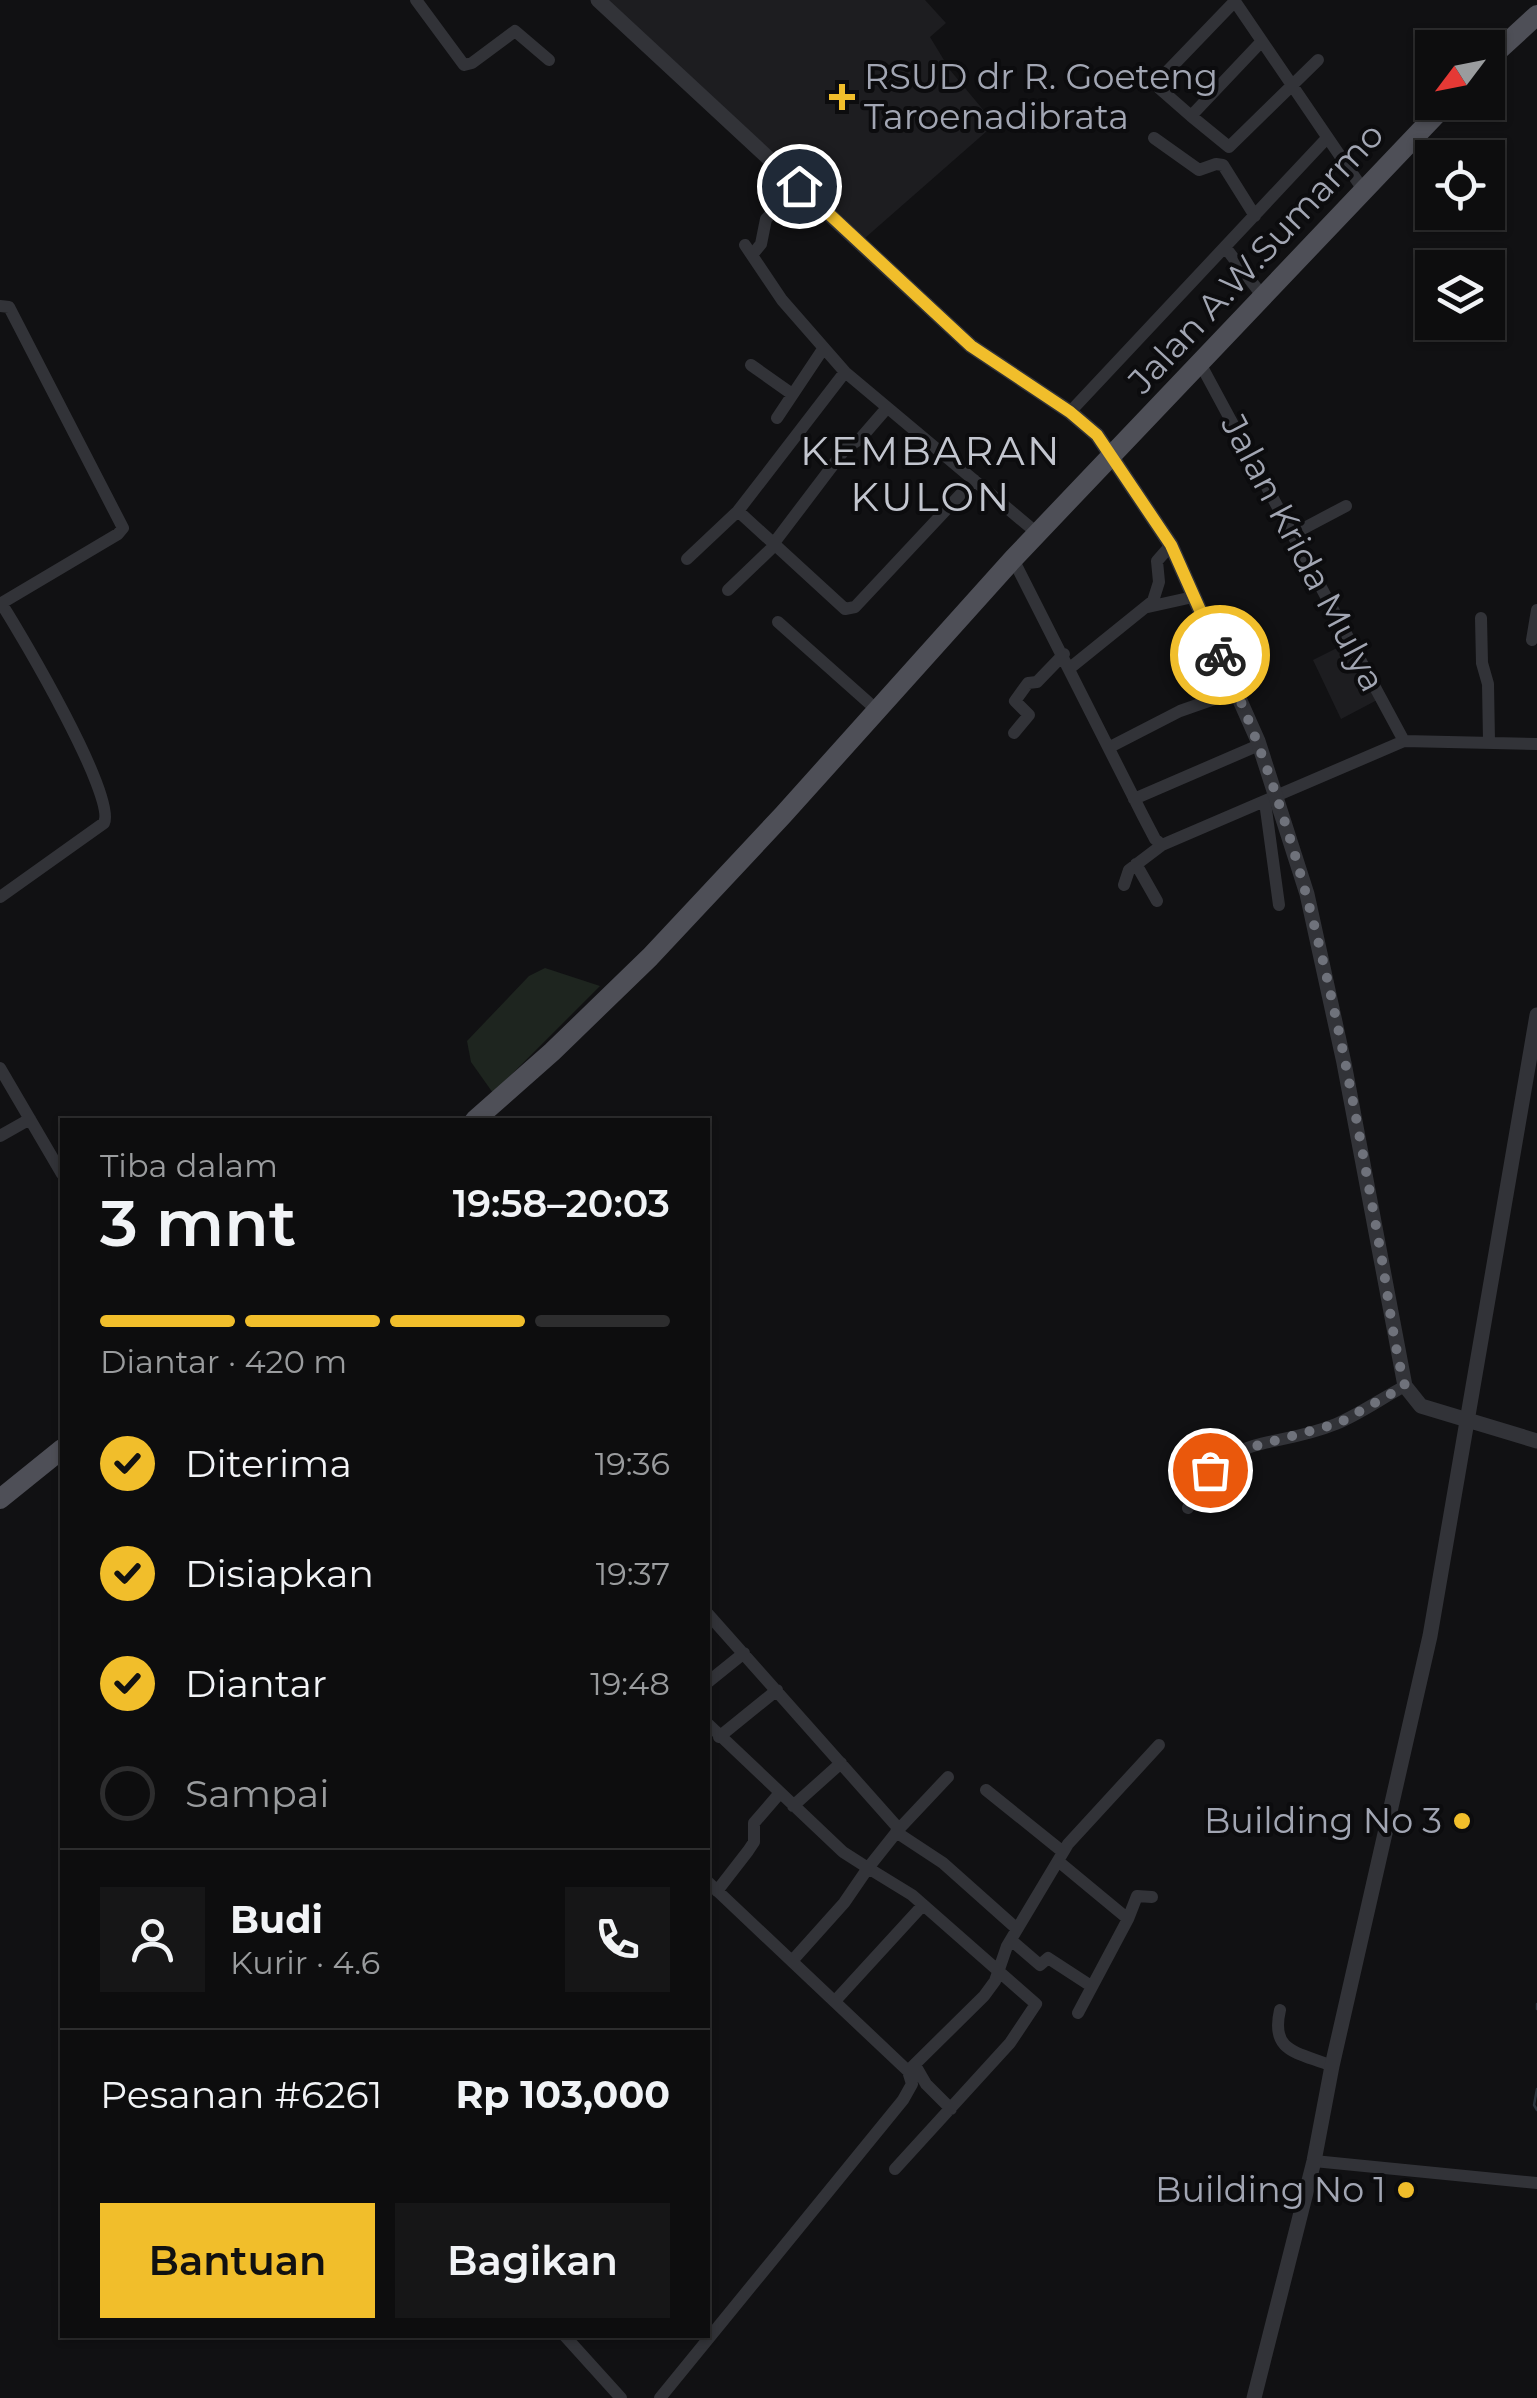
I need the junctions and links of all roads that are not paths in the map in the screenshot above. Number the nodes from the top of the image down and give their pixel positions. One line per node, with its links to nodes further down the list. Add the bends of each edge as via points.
1 (416, 0): 7 (street, via 464,65 515,30)
2 (598, 0): 14 (street)
3 (1234, 0): 5 (street); 10 (street, via 1158,83)
4 (1537, 15): 6 (main road)
5 (1262, 41): 9 (street); 10 (street)
6 (1505, 44)
7 (549, 60)
8 (1318, 60): 9 (street)
9 (1292, 84): 10 (street, via 1229,147); 13 (street)
10 (1191, 116)
11 (1431, 120): 15 (main road, Jalan A.W.Sumarmo)
12 (1154, 138): 16 (street, via 1198,170 1223,165)
13 (1327, 138): 15 (street); 16 (street)
14 (799, 186): 20 (street, via 766,219 760,244 749,250); 26 (street, via 971,346)
15 (1364, 191): 18 (main road, Jalan A.W.Sumarmo)
16 (1255, 216): 17 (street)
17 (1225, 247): 18 (street); 26 (street)
18 (1264, 298): 22 (main road, Jalan A.W.Sumarmo)
19 (0, 306): 40 (street, via 9,307 122,528)
20 (823, 349): 23 (street); 24 (street)
21 (751, 365): 24 (street)
22 (1200, 365): 28 (main road, Jalan A.W.Sumarmo); 33 (street, Jalan Krida Mulya)
23 (845, 372): 25 (street); 31 (street)
24 (792, 394): 27 (street)
25 (886, 409): 29 (street); 34 (street, via 846,448)
26 (1070, 412): 28 (street)
27 (776, 418)
28 (1112, 458): 32 (main road, Jalan A.W.Sumarmo); 35 (street)
29 (974, 480): 32 (street); 34 (street, via 850,610)
30 (1346, 506): 33 (street)
31 (738, 512): 34 (street); 36 (street)
32 (1038, 533): 37 (main road, Jalan A.W.Sumarmo)
33 (1293, 534): 51 (street, Jalan Krida Mulya)
34 (774, 544): 38 (street)
35 (1171, 545): 39 (street); 41 (street, via 1158,561 1157,594)
36 (686, 558)
37 (1013, 559): 46 (street); 49 (main road, Jalan A.W.Sumarmo)
38 (728, 590)
39 (1192, 597): 41 (street); 48 (street)
40 (1, 603): 61 (street, via 98,783 107,816)
41 (1148, 607): 47 (street)
42 (1537, 610): 45 (street)
43 (1481, 618): 52 (street)
44 (778, 622): 49 (street)
45 (1532, 640)
46 (1064, 654): 47 (street); 50 (street, via 1016,701 1028,714)
47 (1070, 668): 55 (street)
48 (1237, 692): 54 (street); 55 (street, via 1180,711)
49 (878, 710): 67 (main road, Jalan A.W.Sumarmo, via 650,956)
50 (1014, 733)
51 (1404, 742): 52 (street); 57 (street)
52 (1489, 742): 53 (street)
53 (1537, 744)
54 (1259, 745): 56 (street); 57 (street)
55 (1110, 748): 56 (street)
56 (1134, 799): 58 (street)
57 (1271, 799): 58 (street); 63 (street); 71 (street, via 1307,894)
58 (1162, 845): 59 (street)
59 (1136, 864): 60 (street, via 1125,873); 62 (street)
60 (1124, 885)
61 (0, 897)
62 (1157, 901)
63 (1279, 905)
64 (1537, 1015): 66 (street)
65 (0, 1068): 68 (street)
66 (1530, 1096): 72 (street)
67 (478, 1118)
68 (30, 1119): 69 (street); 70 (street)
69 (0, 1136)
70 (60, 1171)
71 (1405, 1386): 72 (street, via 1421,1406); 76 (street, via 1339,1423 1226,1458 1202,1479)
72 (1466, 1421): 73 (street); 103 (street, via 1430,1636)
73 (1537, 1442)
74 (60, 1451): 75 (main road)
75 (0, 1499)
76 (1188, 1508)
77 (710, 1616): 78 (street)
78 (744, 1654): 79 (street); 80 (street)
79 (710, 1680)
80 (777, 1690): 82 (street); 84 (street)
81 (710, 1726): 82 (street)
82 (719, 1737): 87 (street)
83 (1159, 1745): 90 (street)
84 (841, 1763): 88 (street); 89 (street)
85 (948, 1776): 89 (street)
86 (986, 1790): 90 (street)
87 (779, 1794): 88 (street); 92 (street, via 754,1823 748,1851)
88 (792, 1806): 91 (street)
89 (898, 1830): 91 (street); 96 (street, via 943,1863)
90 (1060, 1856): 95 (street); 96 (street)
91 (868, 1868): 94 (street); 97 (street)
92 (712, 1886): 97 (street)
93 (1152, 1898): 95 (street, via 1138,1894)
94 (922, 1904): 98 (street); 100 (street)
95 (1128, 1919): 99 (street)
96 (1014, 1934): 98 (street); 99 (street, via 1038,1964 1048,1958)
97 (792, 1960): 100 (street)
98 (998, 1972): 104 (street, via 984,1996); 105 (street, via 1035,2008)
99 (1091, 1986): 102 (street)
100 (835, 2001): 104 (street)
101 (1280, 2010): 103 (street, via 1280,2041)
102 (1078, 2013)
103 (1332, 2066): 106 (street)
104 (912, 2068): 105 (street); 109 (street, via 908,2093)
105 (951, 2108): 107 (street)
106 (1314, 2162): 108 (street); 114 (street)
107 (895, 2169)
108 (1537, 2183)
109 (710, 2337)
110 (567, 2338): 112 (street)
111 (709, 2338): 113 (street)
112 (620, 2398)
113 (660, 2398)
114 (1254, 2398)

